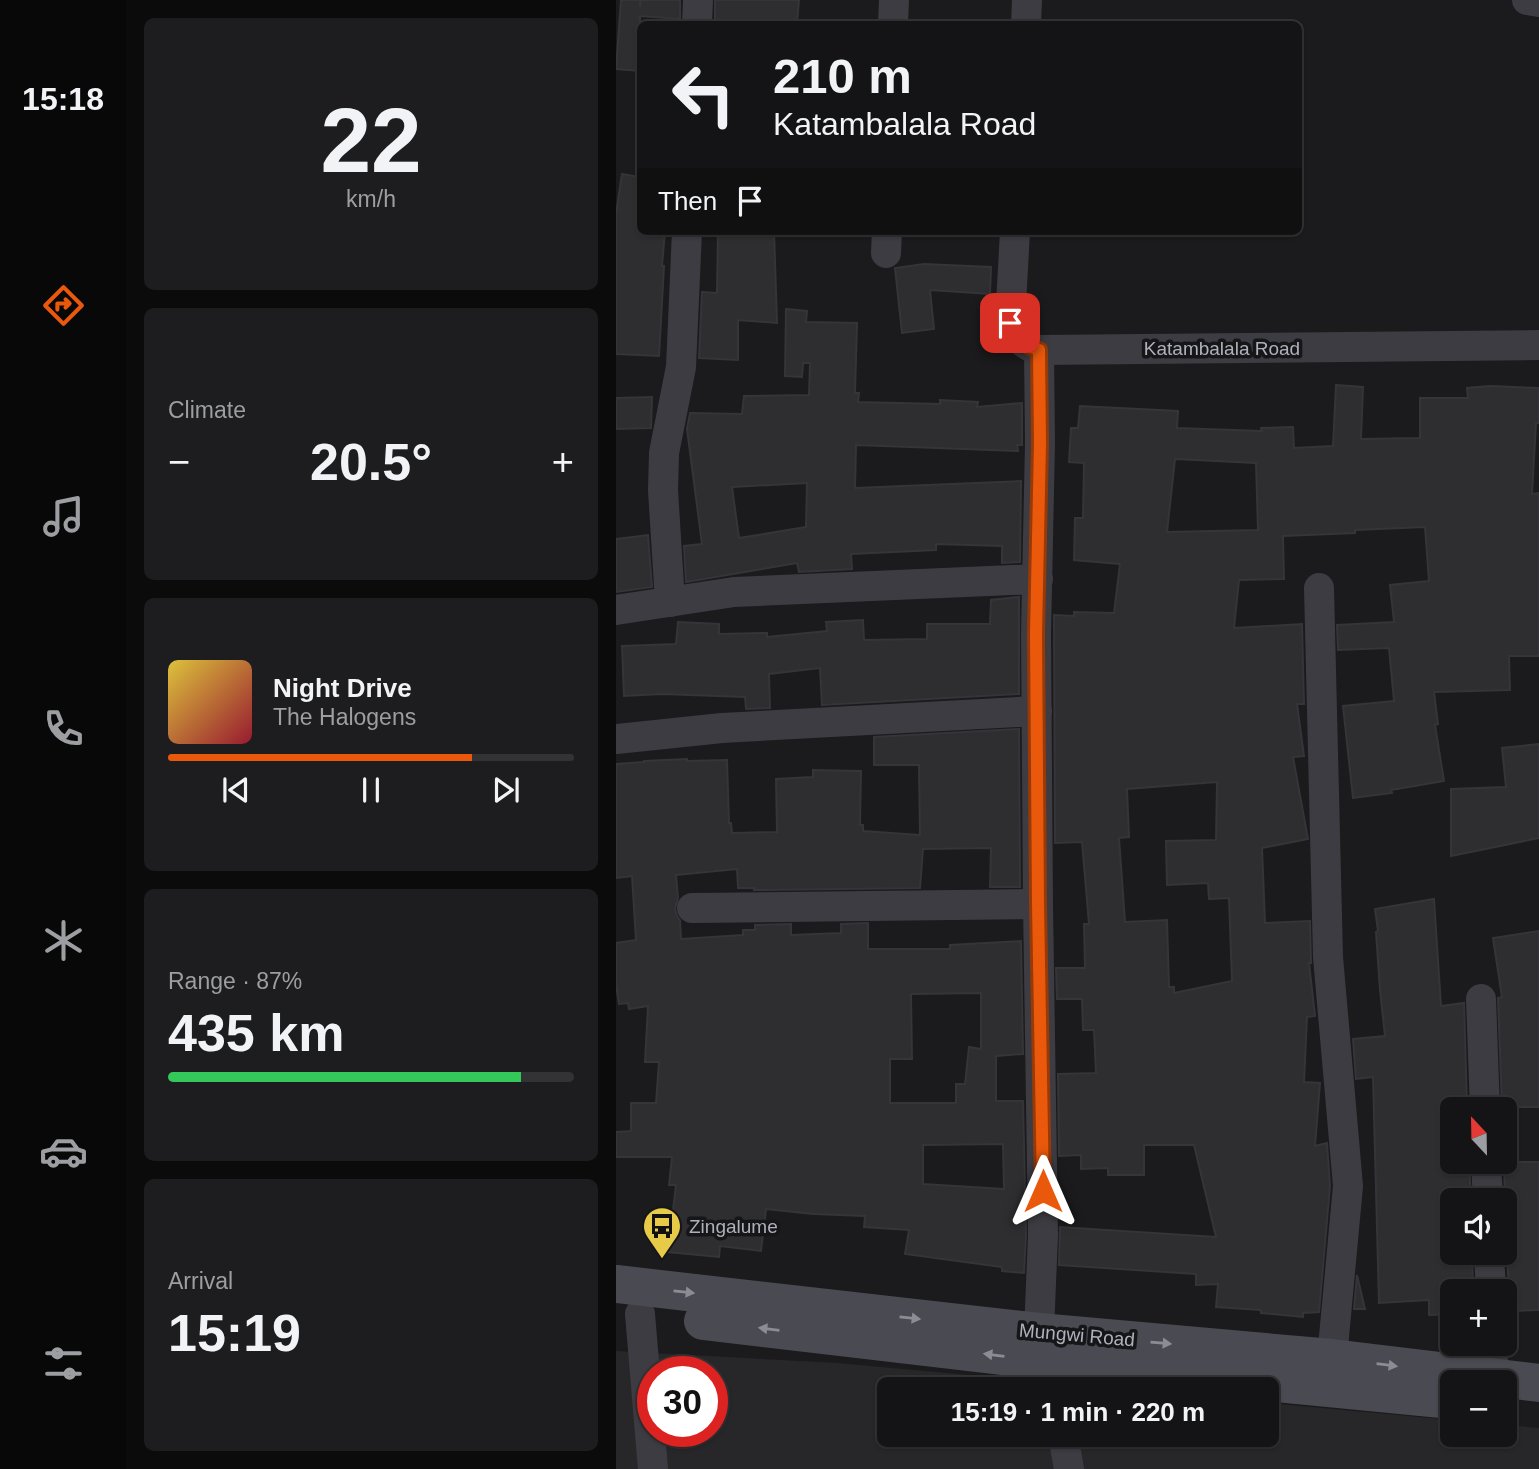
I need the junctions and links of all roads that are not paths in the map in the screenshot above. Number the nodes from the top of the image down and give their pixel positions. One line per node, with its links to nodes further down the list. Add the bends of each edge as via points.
1 (698, 0): 6 (street)
2 (894, 0): 7 (street)
3 (1027, 0): 8 (street)
4 (1527, 0): 5 (street)
5 (1539, 2)
6 (697, 21)
7 (893, 21)
8 (1026, 21)
9 (687, 235): 15 (street, via 681,367 664,453)
10 (1015, 235): 12 (street, via 1010,323 1025,345)
11 (1539, 345): 12 (street, Katambalala Road)
12 (1039, 350): 13 (street)
13 (1038, 579): 15 (street, via 734,592); 17 (street)
14 (1320, 588): 25 (street, via 1328,957 1349,1186)
15 (670, 602): 16 (street)
16 (616, 610)
17 (1037, 711): 18 (street, via 722,728); 19 (street)
18 (616, 739)
19 (1038, 904): 20 (street); 26 (street)
20 (692, 908)
21 (1481, 999): 22 (street)
22 (1485, 1097)
23 (616, 1284): 26 (main road, Mungwi Road, one-way to 26)
24 (628, 1312): 26 (main road, Mungwi Road, one-way to 24); 34 (street)
25 (1332, 1358): 26 (main road, Mungwi Road, one-way to 25); 27 (main road, Mungwi Road, one-way to 27)
26 (1048, 1361): 31 (main road, Mungwi Road)
27 (1442, 1370)
28 (1517, 1379): 29 (main road, Mungwi Road)
29 (1539, 1383)
30 (1517, 1392): 32 (main road, Mungwi Road)
31 (1440, 1399)
32 (1539, 1409)
33 (1065, 1447): 35 (street)
34 (653, 1469)
35 (1069, 1469)

